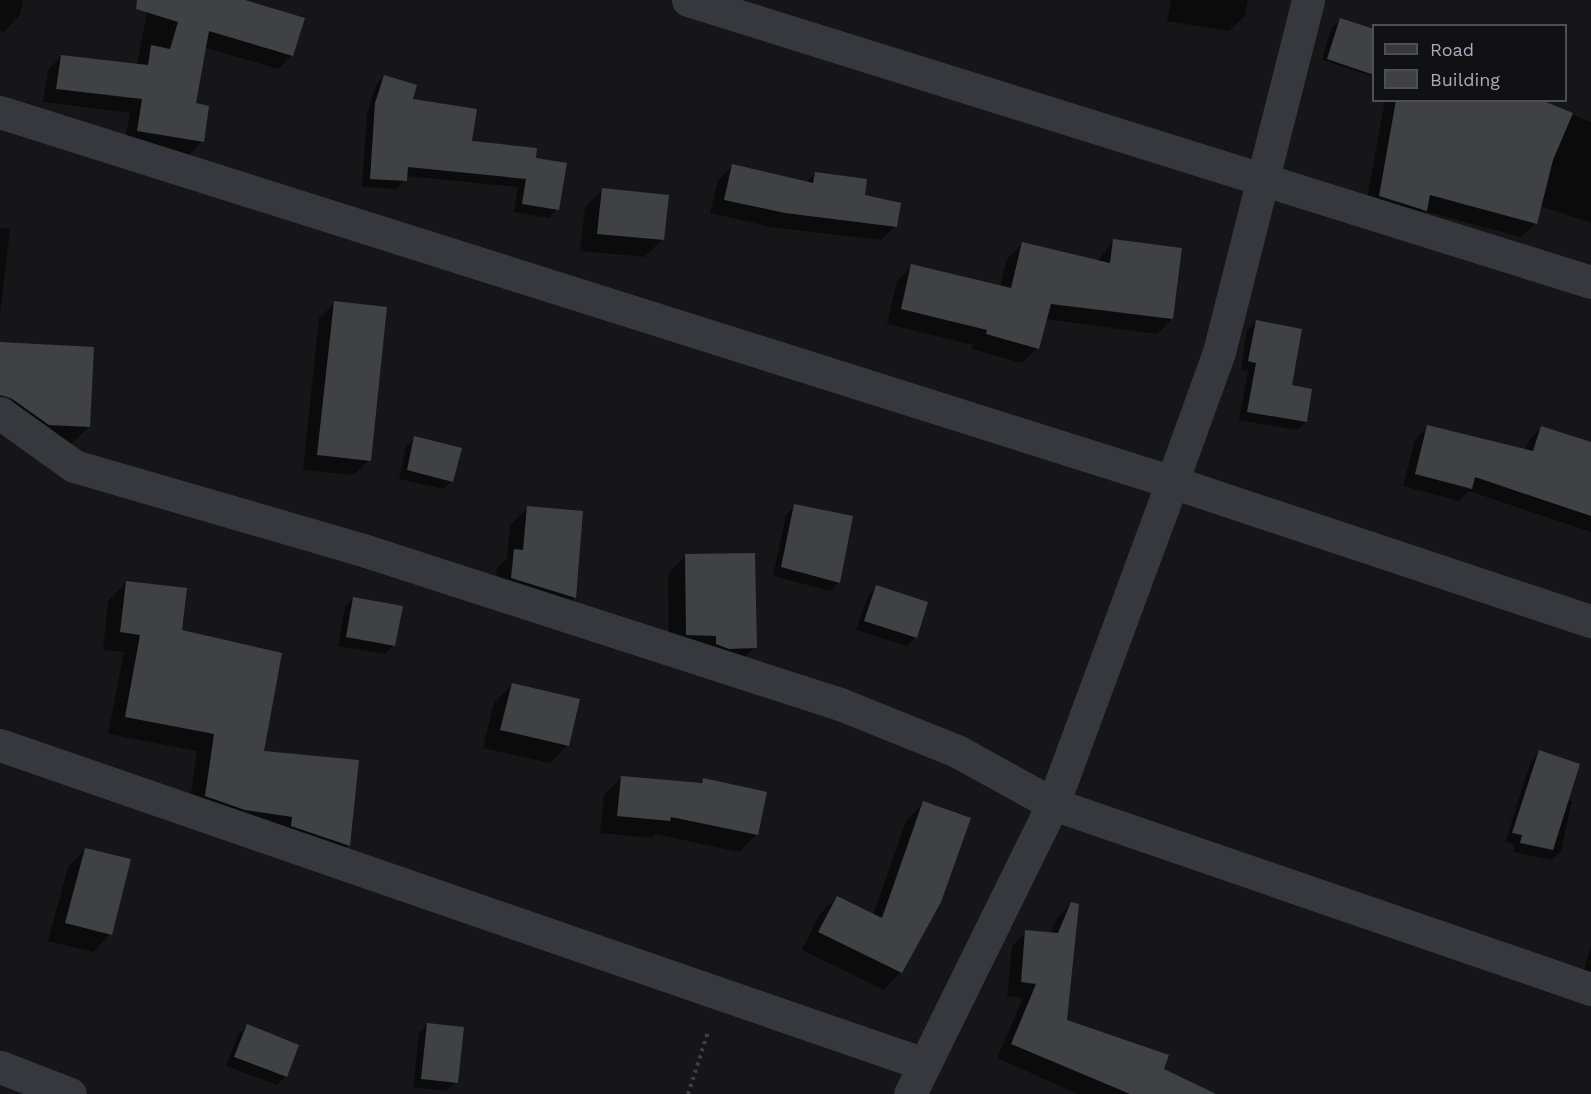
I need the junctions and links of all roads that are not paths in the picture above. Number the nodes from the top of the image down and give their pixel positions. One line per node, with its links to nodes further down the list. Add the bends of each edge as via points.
1 (688, 0): 4 (street)
2 (1308, 0): 4 (street)
3 (0, 112): 7 (street)
4 (1263, 178): 5 (street); 7 (street, via 1219,352)
5 (1591, 282)
6 (0, 413): 10 (street, via 74,466 366,551 840,704 957,751)
7 (1172, 482): 8 (street); 10 (street)
8 (1591, 621)
9 (0, 745): 13 (street, via 721,993)
10 (1053, 804): 11 (street); 13 (street)
11 (1591, 989)
12 (0, 1067): 14 (street)
13 (922, 1084)
14 (70, 1094)

